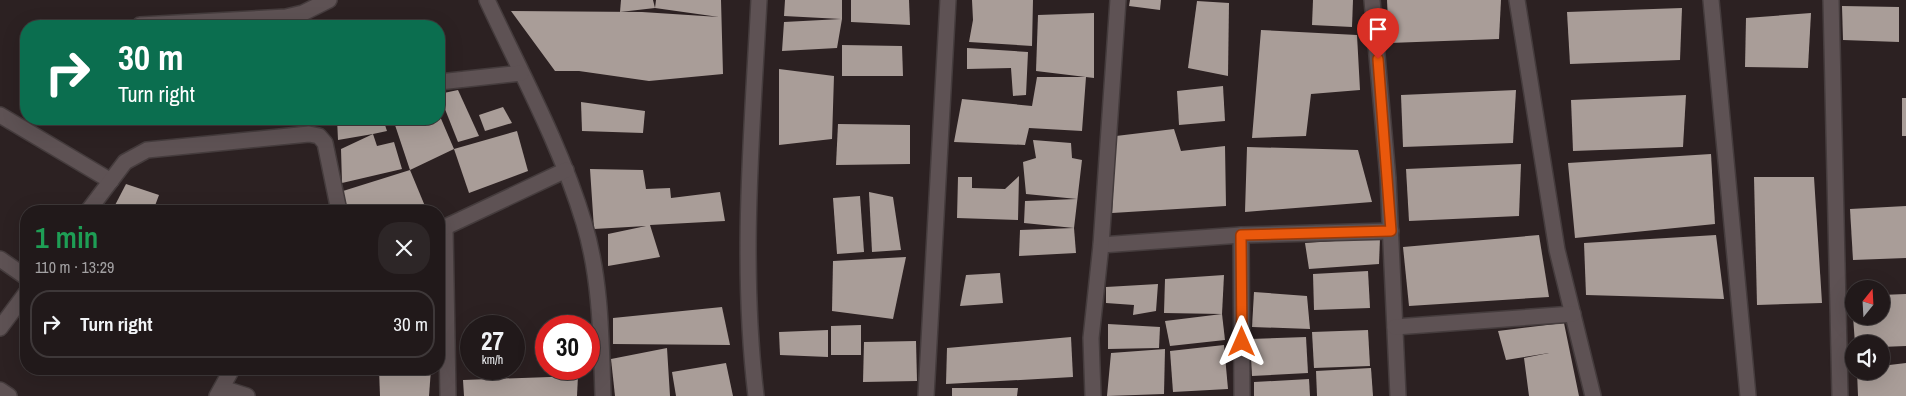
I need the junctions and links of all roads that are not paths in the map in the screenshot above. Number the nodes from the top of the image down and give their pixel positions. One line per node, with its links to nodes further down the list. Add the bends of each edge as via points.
1 (329, 0): 10 (street, via 304,13 286,17)
2 (487, 0): 11 (street)
3 (759, 0): 36 (street, via 746,253 749,338)
4 (948, 0): 37 (street)
5 (1118, 0): 21 (street)
6 (1372, 0): 19 (street)
7 (1517, 0): 26 (street, via 1557,250)
8 (1711, 0): 42 (street)
9 (1831, 0): 43 (street)
10 (231, 20)
11 (520, 73): 12 (street); 14 (street)
12 (445, 81)
13 (0, 115): 15 (street)
14 (566, 170): 18 (street); 35 (street, via 585,224 600,307)
15 (111, 181): 16 (street); 17 (street, via 125,162 147,150 309,134 319,136 325,143)
16 (93, 205)
17 (338, 205)
18 (445, 228)
19 (1391, 231): 20 (street); 27 (street)
20 (1241, 235): 21 (street); 39 (street)
21 (1101, 245): 38 (street, via 1091,338)
22 (0, 259): 23 (street)
23 (20, 273)
24 (20, 301): 28 (street)
25 (445, 312): 34 (street)
26 (1573, 314): 27 (street); 41 (street)
27 (1395, 327): 40 (street)
28 (0, 328)
29 (229, 375): 31 (street)
30 (0, 390): 32 (street)
31 (219, 392): 33 (street)
32 (10, 396)
33 (247, 396)
34 (448, 396)
35 (603, 396)
36 (756, 396)
37 (926, 396)
38 (1093, 396)
39 (1242, 396)
40 (1398, 396)
41 (1593, 396)
42 (1748, 396)
43 (1840, 396)

